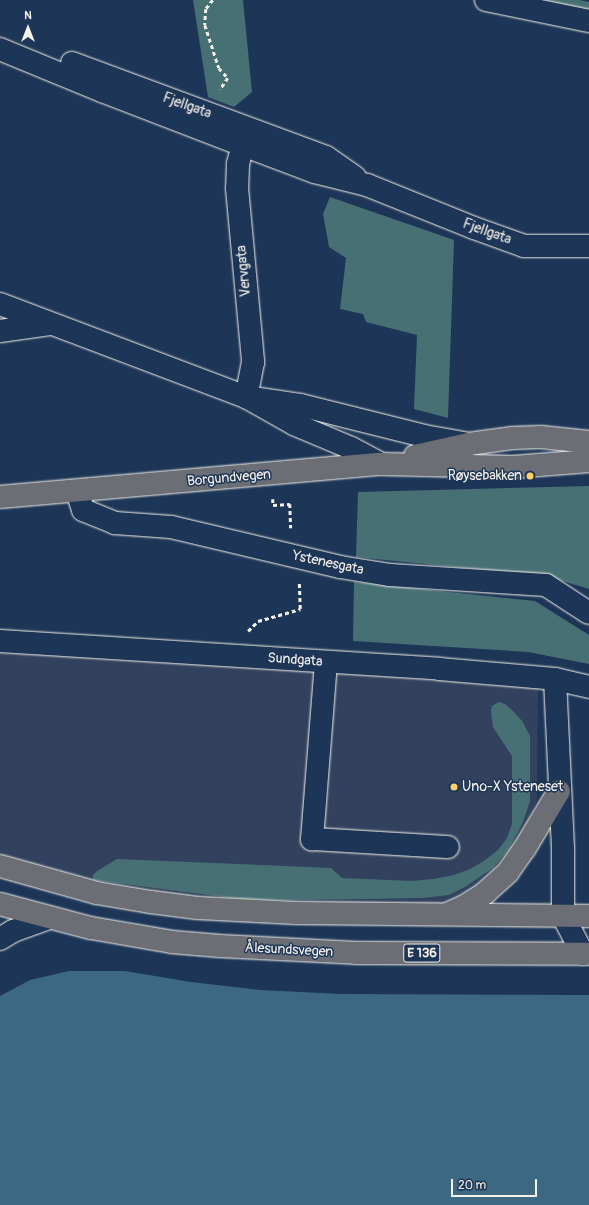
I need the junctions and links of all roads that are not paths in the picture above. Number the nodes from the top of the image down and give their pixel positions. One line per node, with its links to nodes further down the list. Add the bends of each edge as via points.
1 (486, 0): 2 (street)
2 (589, 21)
3 (0, 42): 6 (street, Fjellgata, via 58,58 326,157)
4 (0, 49): 5 (street, Fjellgata)
5 (243, 145): 6 (street, Fjellgata, via 315,172); 11 (street, Vervgata, via 238,164 237,188 252,362)
6 (367, 185): 7 (street, Fjellgata, via 524,246)
7 (589, 246)
8 (0, 304): 9 (street, Borgundvegen)
9 (51, 324): 10 (street, Borgundvegen); 11 (street, Borgundvegen)
10 (0, 331)
11 (246, 397): 13 (street, Borgundvegen, via 300,406 424,436); 15 (street, Borgundvegen, via 294,424 351,448)
12 (589, 442): 13 (main road, Borgundvegen, via 541,437)
13 (469, 444): 15 (main road, Borgundvegen)
14 (589, 461): 15 (main road, Borgundvegen, via 514,468)
15 (381, 464): 16 (main road, Borgundvegen)
16 (77, 491): 17 (main road, Borgundvegen); 18 (street, Ystenesgata, via 83,510 115,523 171,527 340,567 390,575 546,585)
17 (0, 497)
18 (589, 613)
19 (0, 641): 20 (street, Sundgata)
20 (326, 662): 21 (street, Sundgata); 24 (street, via 312,839)
21 (555, 679): 22 (street, Sundgata); 23 (street, Ålesundsvegen)
22 (589, 687)
23 (559, 791): 27 (main road, via 508,872 485,893); 28 (street, Ålesundsvegen, via 563,850)
24 (448, 847)
25 (0, 866): 27 (main road, via 97,893 198,908 296,913)
26 (0, 904): 30 (main road, Ålesundsvegen / E 136)
27 (444, 915): 28 (main road)
28 (563, 916): 29 (main road); 32 (street, Ålesundsvegen)
29 (589, 916)
30 (48, 918): 31 (street, via 13,931); 32 (main road, Ålesundsvegen / E 136, via 172,942 261,950 356,953)
31 (0, 939)
32 (587, 950)

